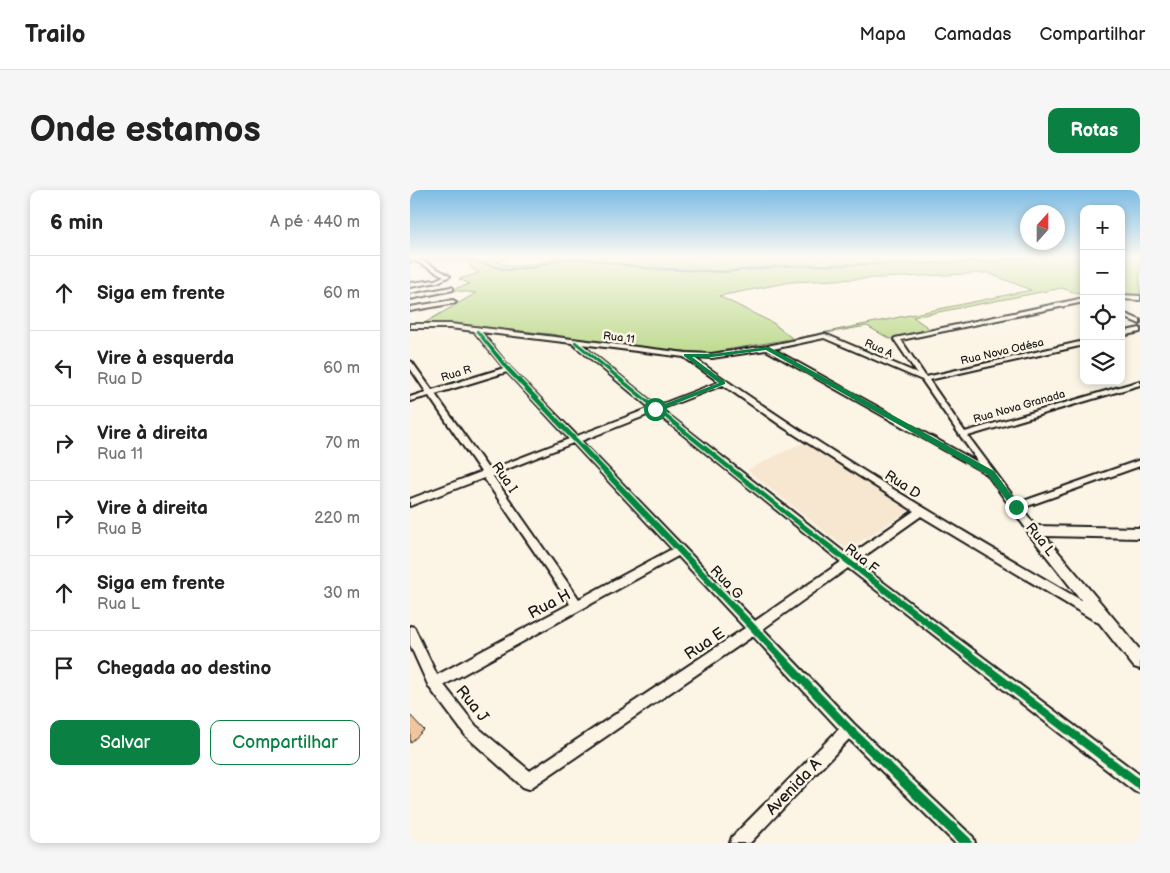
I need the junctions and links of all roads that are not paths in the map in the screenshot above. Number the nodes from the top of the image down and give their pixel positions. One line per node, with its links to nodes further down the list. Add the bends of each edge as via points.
1 (452, 289): 2 (street)
2 (410, 297)
3 (1125, 297): 4 (street)
4 (1140, 298)
5 (1080, 301): 21 (street, Rua L, via 897,340)
6 (453, 302): 7 (street)
7 (410, 310)
8 (1125, 316): 9 (street)
9 (1140, 322)
10 (410, 326): 12 (street, Rua 11, via 450,326)
11 (1140, 330): 13 (street)
12 (477, 331): 15 (street, Rua 11); 20 (street, Rua G)
13 (1125, 333)
14 (825, 336): 17 (street, Rua 11); 21 (street, Rua A)
15 (575, 342): 18 (street, Rua 11); 26 (street, Rua F)
16 (1080, 344): 21 (street, Rua Nova Odésa)
17 (767, 348): 18 (street, Rua 11, via 712,356); 30 (street)
18 (686, 355): 22 (street, Rua D)
19 (410, 363): 24 (street, Rua I)
20 (508, 369): 24 (street, Rua R); 28 (street, Rua G)
21 (925, 379): 27 (street, Rua L)
22 (723, 383): 26 (street); 34 (street, Rua D)
23 (1140, 383): 27 (street, Rua Nova Granada)
24 (430, 393): 25 (street, Rua R); 31 (street, Rua I)
25 (410, 399)
26 (655, 409): 28 (street); 38 (street, Rua F)
27 (963, 435): 30 (street, Rua L)
28 (575, 440): 31 (street); 37 (street, Rua G)
29 (1140, 463): 33 (street)
30 (991, 473): 33 (street, Rua L)
31 (486, 474): 32 (street); 39 (street, Rua I)
32 (410, 503)
33 (1016, 507): 35 (street, Rua L)
34 (920, 512): 38 (street, Rua E); 40 (street, Rua D)
35 (1034, 531): 36 (street); 40 (street, Rua L)
36 (1140, 533)
37 (680, 550): 39 (street, Rua H); 41 (street, Rua G)
38 (848, 563): 41 (street, Rua E); 47 (street, Rua F)
39 (578, 606): 44 (street, Rua H)
40 (1112, 625): 43 (street, Rua L)
41 (754, 628): 45 (street, Rua G); 46 (street, Rua E)
42 (410, 631): 44 (street, Rua J)
43 (1140, 662)
44 (434, 683): 46 (street, Rua J, via 471,731)
45 (849, 729): 48 (street, Avenida A); 49 (street, Rua G)
46 (529, 781)
47 (1140, 785)
48 (738, 843)
49 (967, 843)

